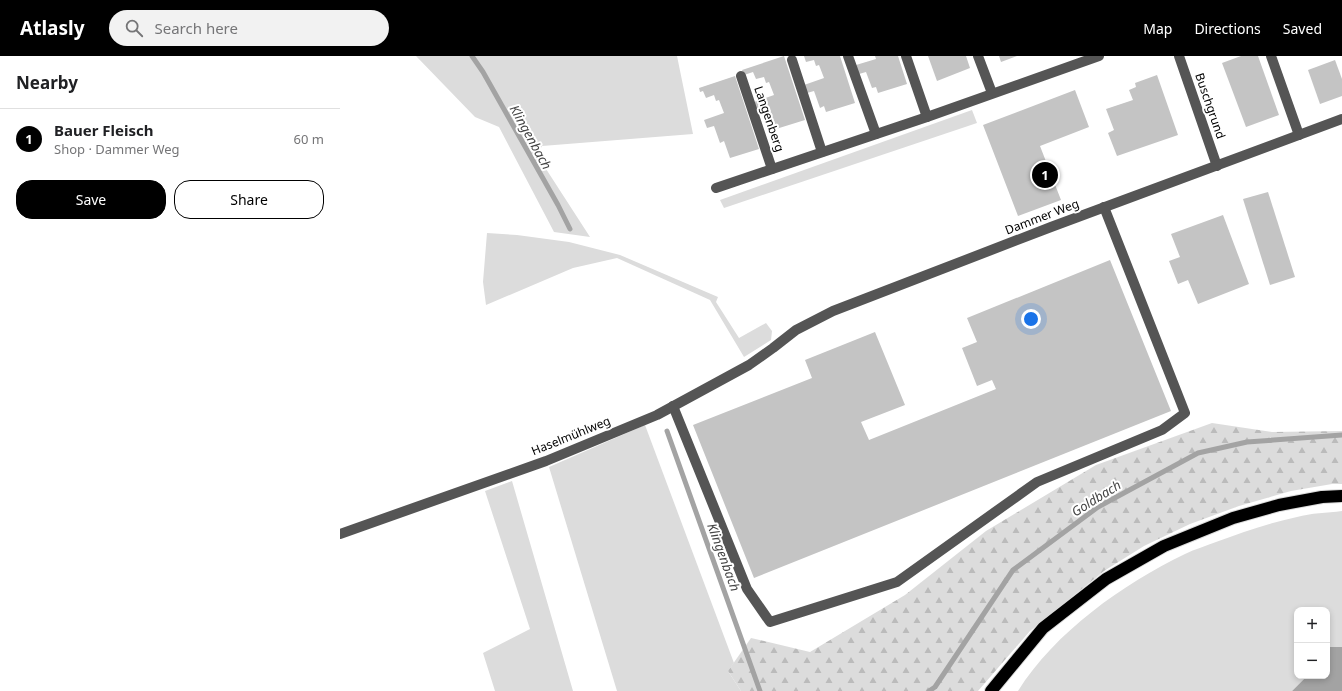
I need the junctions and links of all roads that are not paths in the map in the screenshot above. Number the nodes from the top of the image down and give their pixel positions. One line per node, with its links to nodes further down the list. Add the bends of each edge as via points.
1 (848, 56): 12 (street)
2 (906, 56): 10 (street)
3 (978, 56): 9 (street)
4 (1179, 56): 15 (street, Buschgrund)
5 (1271, 56): 13 (street)
6 (1096, 57): 9 (street, Langenberg)
7 (792, 60): 14 (street)
8 (741, 76): 16 (street, Langenberg)
9 (992, 93): 10 (street, Langenberg)
10 (927, 117): 12 (street, Langenberg)
11 (1342, 119): 13 (street, Dammer Weg)
12 (876, 134): 14 (street, Langenberg)
13 (1300, 135): 15 (street, Dammer Weg)
14 (822, 152): 16 (street, Langenberg)
15 (1217, 166): 18 (street, Dammer Weg)
16 (772, 169): 17 (street, Langenberg)
17 (716, 188)
18 (1104, 207): 19 (street, Dammer Weg, via 833,311); 20 (street, via 1185,413 1162,430 1037,482 897,582 770,622 747,589)
19 (796, 330): 20 (street, Haselmühlweg, via 748,365)
20 (673, 406): 22 (street, Haselmühlweg, via 556,457)
21 (1342, 496): 23 (highway, via 1279,505 1233,518 1164,546 1106,579 1043,628)
22 (340, 534)
23 (995, 689)

